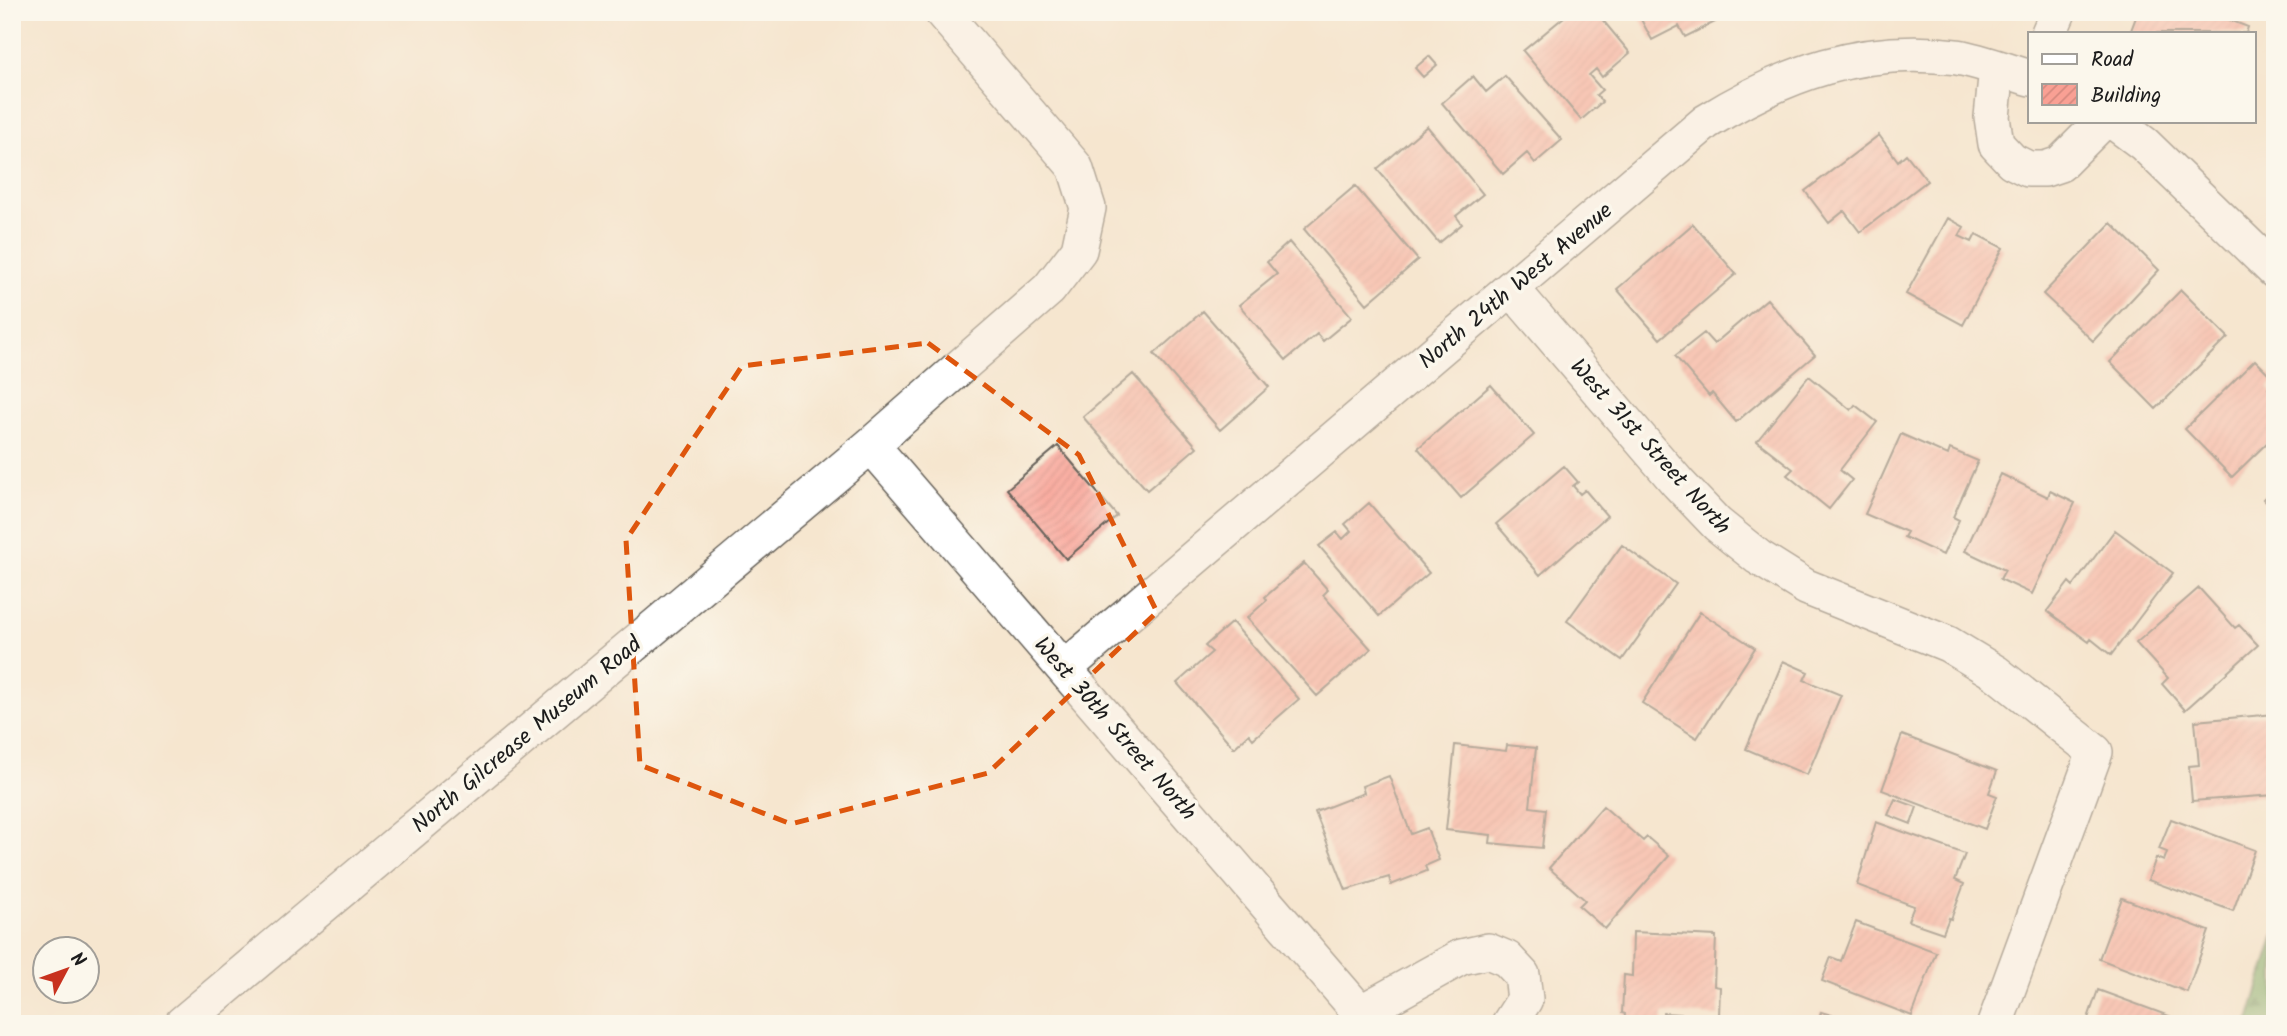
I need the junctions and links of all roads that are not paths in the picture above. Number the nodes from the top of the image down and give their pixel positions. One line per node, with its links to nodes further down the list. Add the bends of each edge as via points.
1 (942, 12): 9 (street, North Gilcrease Museum Road, via 1075,167 1088,208 1079,250 1049,289)
2 (2057, 12): 3 (street)
3 (2049, 32)
4 (2014, 73): 5 (street, via 1992,117 1996,144 2012,161 2028,169 2060,164); 8 (street, North 24th West Avenue, via 1959,58 1890,55 1817,68 1782,80 1706,122)
5 (2102, 122)
6 (2114, 122): 7 (street, via 2144,144)
7 (2275, 271)
8 (1511, 288): 10 (street, North 24th West Avenue); 14 (street, West 31st Street North, via 1678,483 1717,524 1758,557 1806,587 1948,644 1996,673 2095,752)
9 (871, 445): 10 (street, West 30th Street North); 12 (street, North Gilcrease Museum Road)
10 (1065, 668): 11 (street, West 30th Street North)
11 (1365, 1018): 13 (street, West 30th Street North, via 1461,957 1488,951 1507,959 1521,975 1525,999)
12 (182, 1024)
13 (1509, 1024)
14 (1995, 1024)

